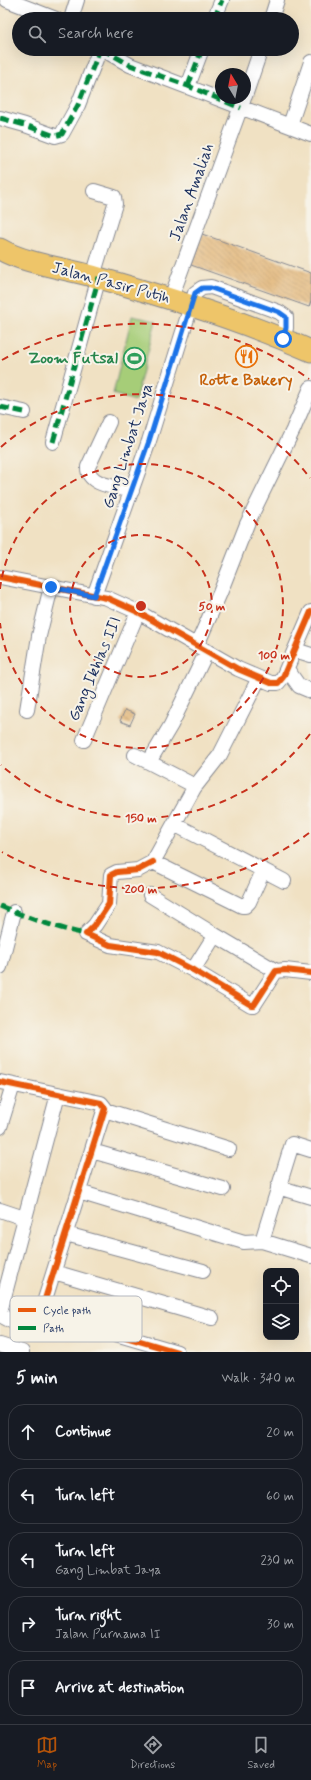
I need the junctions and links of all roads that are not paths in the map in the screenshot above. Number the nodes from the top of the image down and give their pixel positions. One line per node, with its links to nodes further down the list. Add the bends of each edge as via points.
1 (7, 0): 5 (street)
2 (77, 0): 6 (street)
3 (222, 0): 7 (street)
4 (277, 0): 8 (street)
5 (38, 12)
6 (73, 12)
7 (217, 12)
8 (273, 12)
9 (98, 56): 19 (street, via 78,105 62,134 55,136)
10 (114, 56): 15 (street, via 130,65)
11 (199, 56): 15 (street)
12 (259, 56): 14 (street, Jalan Amaliah)
13 (311, 62): 20 (street)
14 (251, 78)
15 (188, 86): 16 (street)
16 (215, 93)
17 (242, 104): 25 (street, Jalan Amaliah)
18 (249, 104): 20 (street)
19 (0, 118)
20 (290, 126): 21 (street)
21 (311, 134)
22 (94, 191): 24 (street, via 114,197 115,204)
23 (1, 252): 24 (highway, Jalan Pasir Putih)
24 (96, 277): 25 (highway, Jalan Pasir Putih); 32 (street)
25 (171, 298): 26 (highway, Jalan Pasir Putih)
26 (191, 306): 27 (highway, Jalan Pasir Putih); 33 (street, Gang Limbat Jaya)
27 (310, 346)
28 (311, 388): 39 (street, via 247,524)
29 (0, 407): 30 (street)
30 (24, 412)
31 (109, 422): 33 (street, via 88,467 89,474 97,482)
32 (53, 442)
33 (132, 491): 36 (street, Gang Limbat Jaya)
34 (0, 577): 35 (street)
35 (51, 587): 36 (street); 45 (street, via 39,636)
36 (94, 596): 37 (street, via 107,598)
37 (138, 612): 39 (street); 46 (street, Gang Ikhlas III)
38 (311, 612): 40 (street)
39 (202, 648): 43 (street); 48 (street, via 171,724)
40 (295, 650): 41 (street); 42 (street)
41 (311, 655)
42 (287, 669): 43 (street, via 278,683); 44 (street, via 299,686)
43 (259, 678): 49 (street, via 220,755)
44 (311, 691)
45 (27, 710)
46 (84, 740)
47 (136, 755): 48 (street)
48 (149, 762): 49 (street)
49 (195, 786): 50 (street)
50 (174, 824): 51 (street); 52 (street)
51 (153, 862): 52 (street, via 242,906 249,902); 58 (street, via 138,870 111,875 108,904 86,934 110,945 158,952)
52 (263, 871): 53 (street)
53 (284, 882)
54 (150, 895): 56 (street)
55 (14, 912): 57 (street)
56 (215, 935): 58 (street); 59 (street)
57 (0, 966)
58 (193, 970): 59 (street, via 251,1005 254,1005)
59 (276, 971): 60 (street)
60 (311, 973)
61 (6, 1084): 62 (street); 64 (street)
62 (58, 1094): 63 (street, via 101,1103); 73 (street)
63 (105, 1110): 65 (street); 66 (street)
64 (0, 1127)
65 (229, 1148)
66 (92, 1150): 69 (street); 70 (street)
67 (311, 1150): 68 (street, via 292,1144)
68 (278, 1187): 71 (street); 75 (street)
69 (223, 1189)
70 (79, 1192): 74 (street); 75 (street, via 244,1242)
71 (311, 1197)
72 (0, 1210): 73 (street)
73 (24, 1218): 82 (street)
74 (66, 1234): 77 (street); 78 (street)
75 (262, 1241): 76 (street)
76 (311, 1256)
77 (203, 1271)
78 (54, 1272): 79 (street); 80 (street)
79 (46, 1296)
80 (136, 1296)
81 (142, 1298): 84 (street)
82 (0, 1312)
83 (0, 1315): 85 (street)
84 (212, 1318)
85 (10, 1320)
86 (0, 1345): 88 (street)
87 (129, 1345): 89 (street)
88 (22, 1352)
89 (177, 1352)

